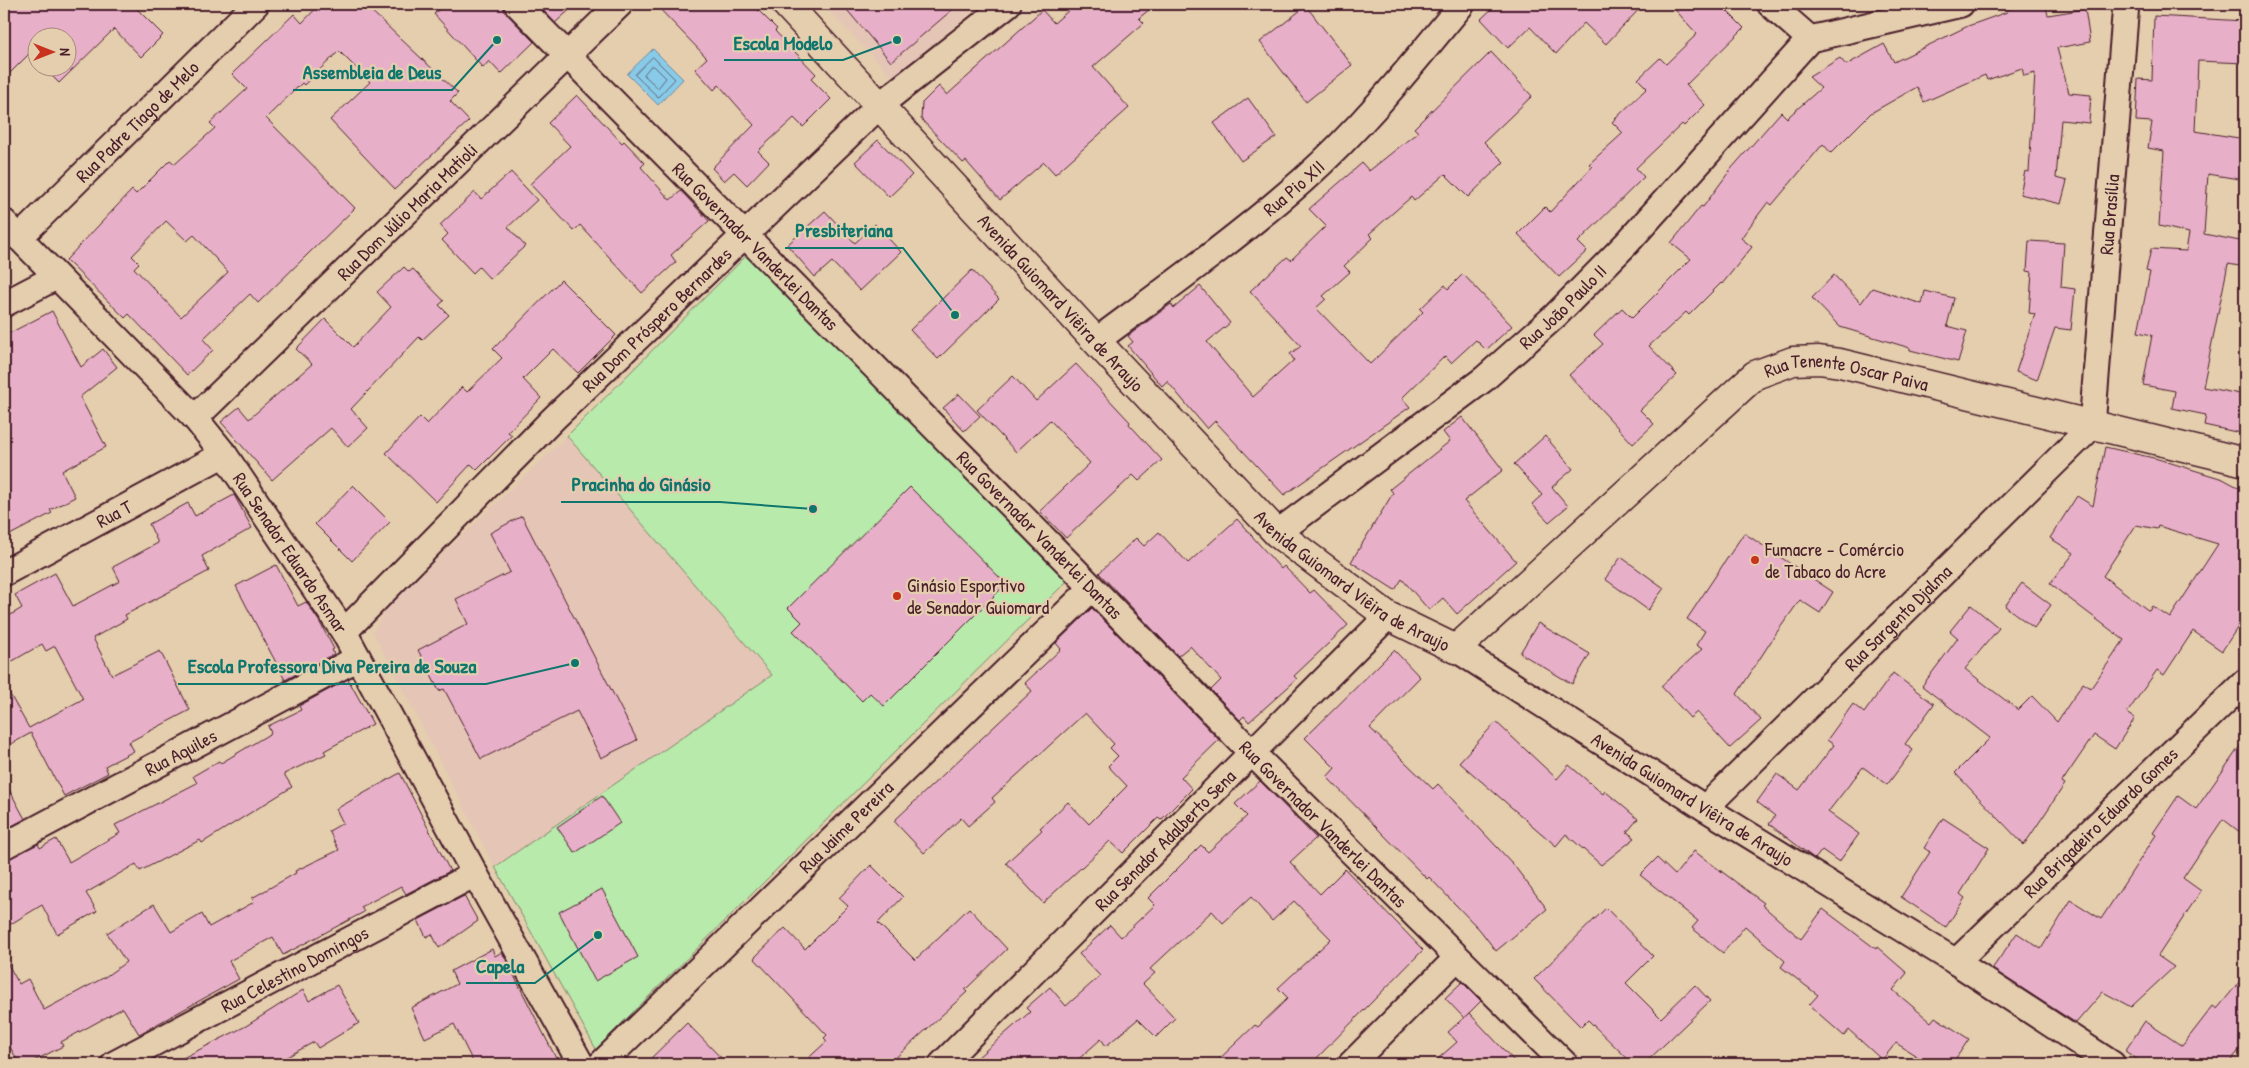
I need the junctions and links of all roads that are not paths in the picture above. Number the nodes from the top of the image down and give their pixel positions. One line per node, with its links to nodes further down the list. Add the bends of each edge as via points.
1 (256, 4): 13 (street, Rua Padre Tiago de Melo)
2 (517, 4): 11 (street, Rua Governador Vanderlei Dantas)
3 (620, 4): 11 (street, Rua Dom Júlio Maria Matioli)
4 (786, 4): 12 (street, Avenida Guiomard Viêira de Araujo)
5 (1008, 4): 12 (street, Rua Dom Próspero Bernardes)
6 (1462, 4): 17 (street, Rua Pio XII, via 1401,78 1303,181)
7 (1770, 4): 10 (street)
8 (1961, 4): 10 (street)
9 (2126, 4): 19 (street, Rua Brasília)
10 (1810, 39): 22 (street, Rua João Paulo II, via 1628,242 1556,314 1484,379)
11 (568, 56): 14 (street, Rua Governador Vanderlei Dantas); 18 (street, Rua Dom Júlio Maria Matioli)
12 (881, 104): 14 (street, Rua Dom Próspero Bernardes); 17 (street, Avenida Guiomard Viêira de Araujo)
13 (11, 230): 15 (street, Rua Senador Eduardo Asmar)
14 (745, 234): 24 (street, Rua Governador Vanderlei Dantas); 26 (street, Rua Dom Próspero Bernardes, via 553,419)
15 (56, 277): 16 (street); 18 (street, Rua Senador Eduardo Asmar)
16 (4, 304)
17 (1096, 341): 22 (street, Avenida Guiomard Viêira de Araujo)
18 (195, 418): 20 (street, Rua Senador Eduardo Asmar)
19 (2092, 426): 21 (street, Rua Tenente Oscar Paiva); 27 (street, Rua Tenente Oscar Paiva, via 1849,365 1819,360 1793,361 1755,375); 31 (street, Rua Sargento Djalma)
20 (224, 454): 23 (street, Rua T); 26 (street, Rua Senador Eduardo Asmar)
21 (2245, 462)
22 (1277, 533): 25 (street, Avenida Guiomard Viêira de Araujo)
23 (4, 573)
24 (1091, 589): 30 (street, Rua Governador Vanderlei Dantas); 38 (street, Rua Jaime Pereira)
25 (1388, 616): 27 (street, Avenida Guiomard Viêira de Araujo); 30 (street, Rua Senador Adalberto Sena)
26 (344, 632): 28 (street, Rua Senador Eduardo Asmar)
27 (1456, 649): 31 (street, Avenida Guiomard Viêira de Araujo)
28 (358, 658): 32 (street, Rua Aquiles); 33 (street, Rua Senador Eduardo Asmar)
29 (2245, 682): 35 (street, Rua Brigadeiro Eduardo Gomes)
30 (1253, 754): 34 (street, Rua Governador Vanderlei Dantas); 39 (street, Rua Senador Adalberto Sena)
31 (1704, 808): 35 (street, Avenida Guiomard Viêira de Araujo)
32 (4, 846)
33 (475, 874): 36 (street, Rua Celestino Domingos); 37 (street, Rua Senador Eduardo Asmar)
34 (1457, 958): 40 (street); 41 (street, Rua Governador Vanderlei Dantas)
35 (1956, 962): 42 (street, Avenida Guiomard Viêira de Araujo)
36 (114, 1064)
37 (581, 1064)
38 (601, 1064)
39 (942, 1064)
40 (1350, 1064)
41 (1565, 1064)
42 (2112, 1064)

